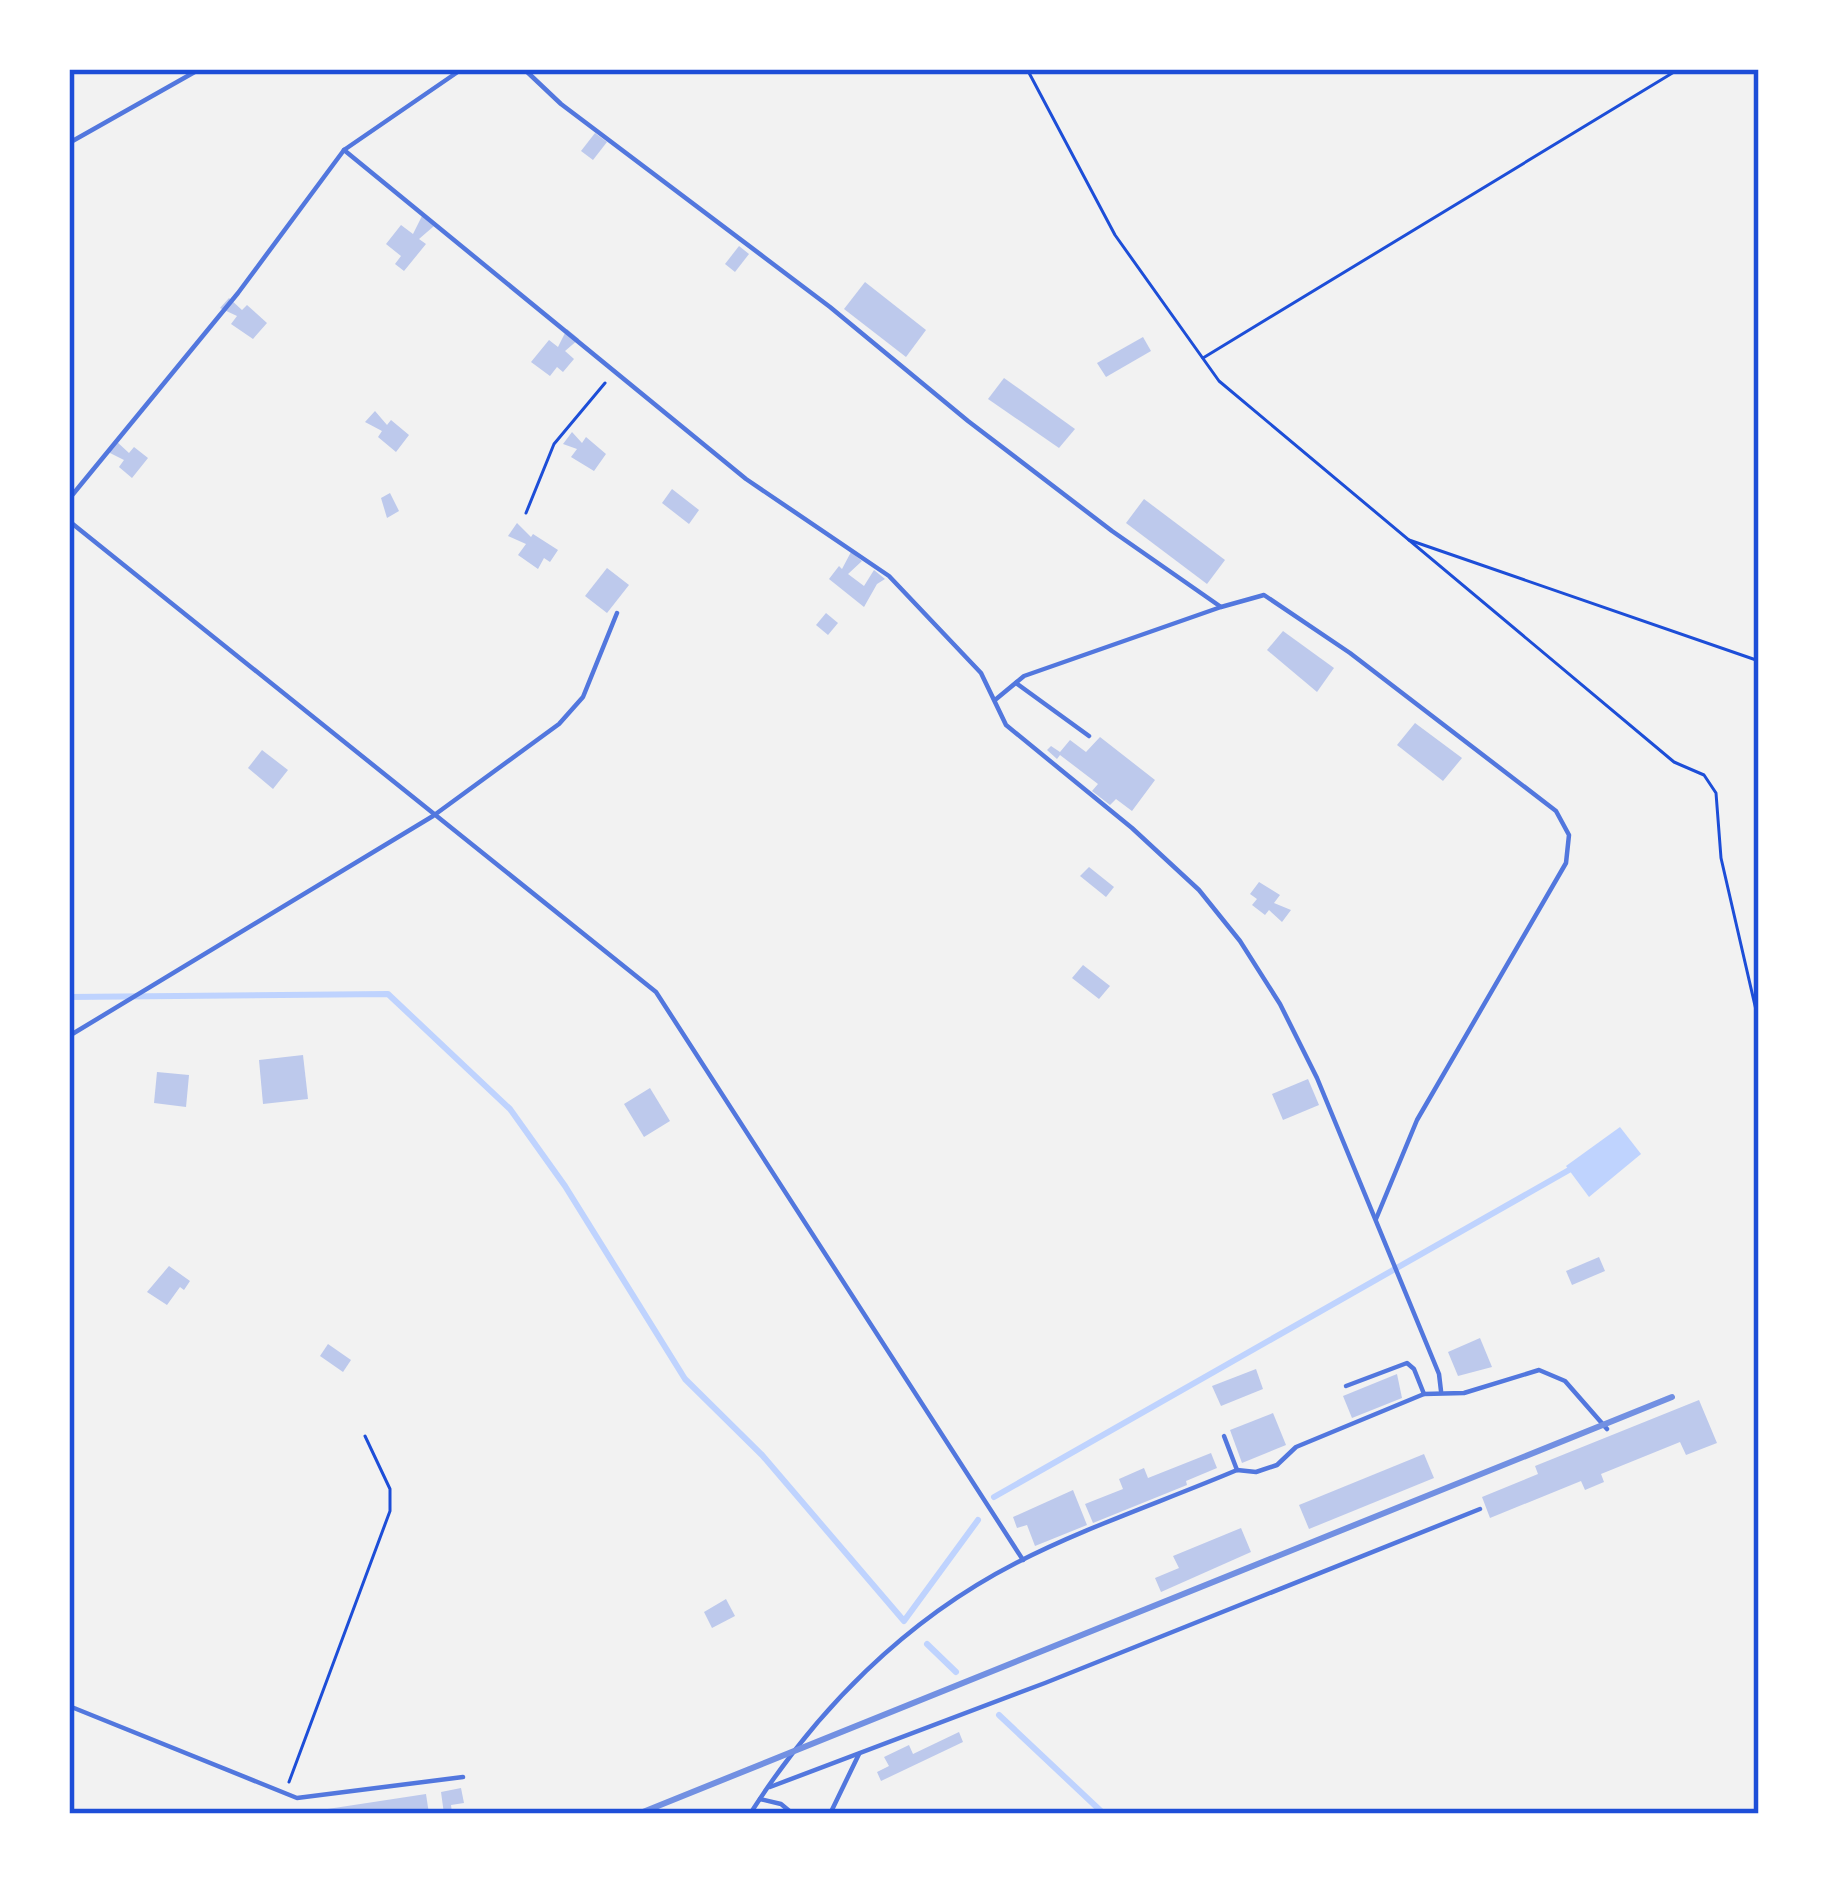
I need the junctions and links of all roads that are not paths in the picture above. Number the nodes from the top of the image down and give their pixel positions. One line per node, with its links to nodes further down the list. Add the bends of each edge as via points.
1 (200, 69): 4 (lane)
2 (463, 69): 5 (lane)
3 (524, 69): 8 (lane, via 968,421)
4 (69, 143)
5 (344, 151): 6 (lane); 11 (lane, via 746,479 889,576 981,673)
6 (69, 499)
7 (69, 521): 13 (lane)
8 (1221, 607): 10 (lane); 15 (lane, via 1264,595 1556,811 1569,836 1566,863 1417,1120)
9 (616, 613): 13 (lane, via 573,712)
10 (1016, 683): 11 (lane); 12 (lane)
11 (993, 701): 15 (lane, via 1006,725 1166,859 1240,941 1317,1078)
12 (1089, 736)
13 (433, 816): 14 (lane); 23 (lane, via 656,992)
14 (69, 1036)
15 (1376, 1220): 17 (lane)
16 (1346, 1386): 18 (lane, via 1408,1363)
17 (1441, 1391): 18 (lane); 19 (lane, via 1464,1393 1548,1370)
18 (1424, 1394): 21 (lane, via 1296,1447 1277,1465)
19 (1607, 1429)
20 (1224, 1436): 21 (lane)
21 (1238, 1471): 23 (lane)
22 (1480, 1509): 25 (lane)
23 (1023, 1560): 27 (lane, via 959,1598 856,1679)
24 (69, 1706): 26 (lane, via 285,1794 313,1798)
25 (860, 1753): 27 (lane); 31 (lane)
26 (463, 1777)
27 (766, 1789): 28 (lane)
28 (760, 1799): 29 (lane); 30 (lane)
29 (750, 1814)
30 (793, 1814)
31 (830, 1814)

